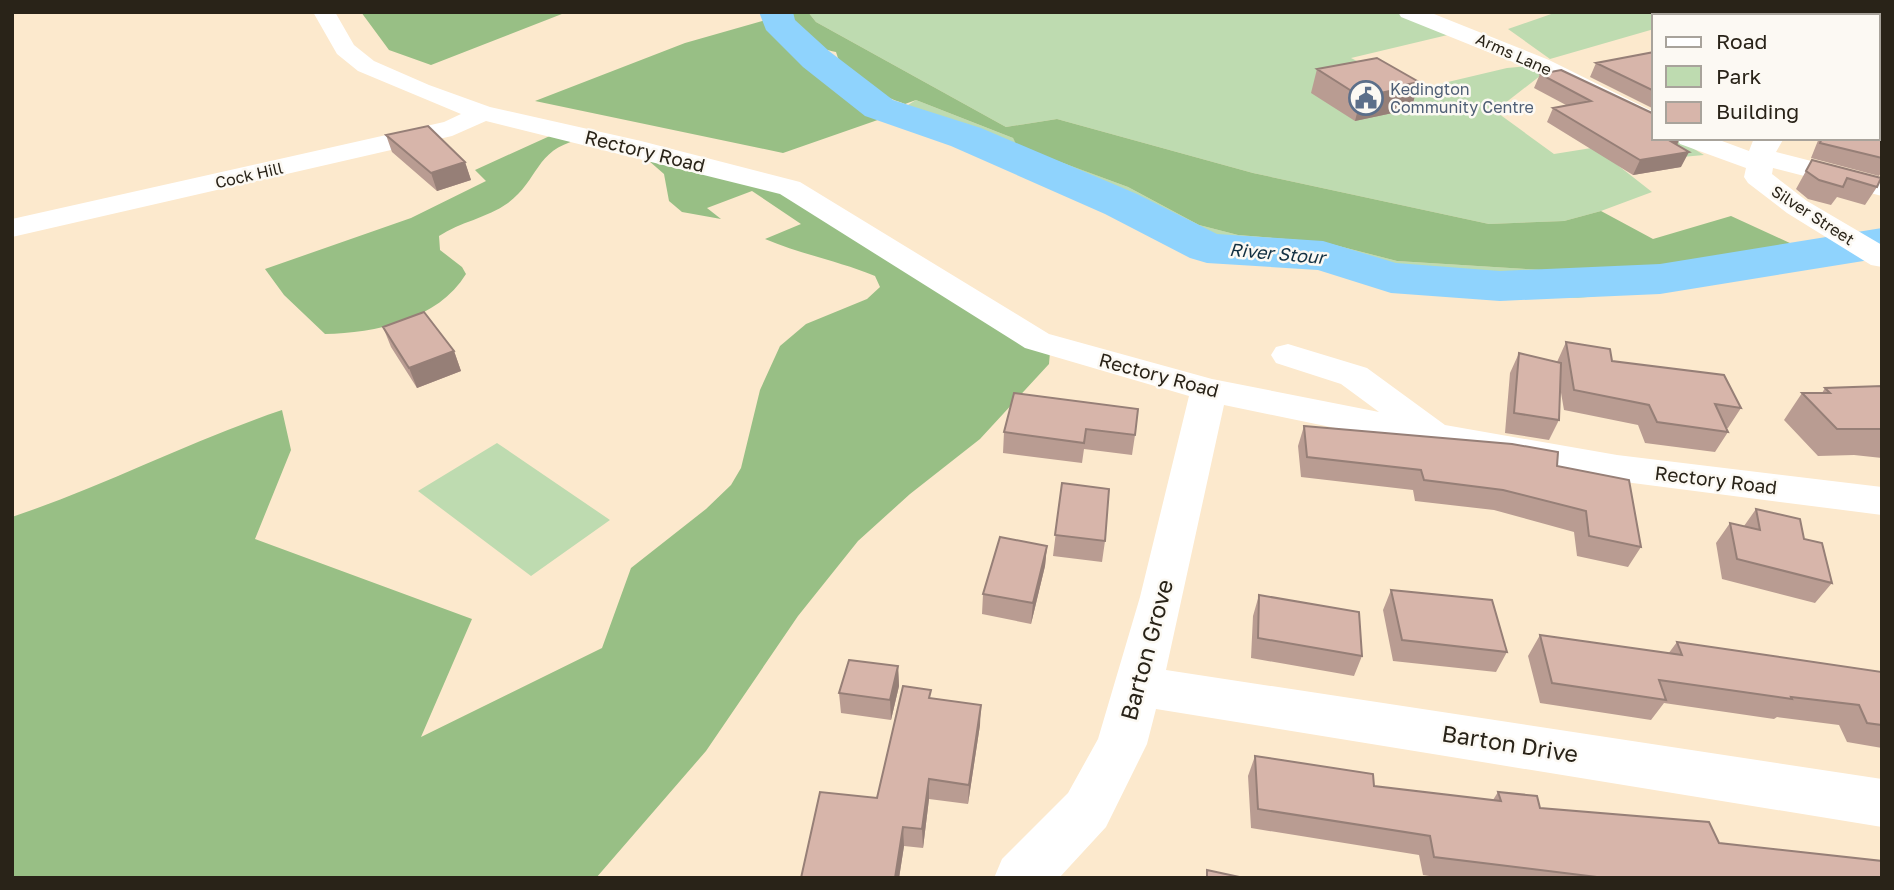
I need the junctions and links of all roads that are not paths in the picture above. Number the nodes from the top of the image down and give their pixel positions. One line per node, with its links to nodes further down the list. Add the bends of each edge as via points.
1 (324, 12): 3 (street, Rectory Road, via 345,49 366,66)
2 (1409, 12): 4 (street, Arms Lane, via 1541,65)
3 (482, 113): 8 (street, Cock Hill, via 452,128); 11 (street, Rectory Road, via 790,188 1037,341)
4 (1652, 121)
5 (1699, 140): 6 (street)
6 (1763, 153): 7 (street); 9 (street, Silver Street, via 1758,177 1771,189)
7 (1882, 188)
8 (12, 229)
9 (1882, 258)
10 (1288, 355): 12 (street, via 1354,376)
11 (1209, 390): 12 (street, Rectory Road); 14 (street, Barton Grove)
12 (1437, 436): 13 (street, Rectory Road, via 1617,468)
13 (1882, 501)
14 (1138, 686): 15 (street, Barton Drive); 16 (street, Barton Grove, via 1122,744 1087,810)
15 (1882, 803)
16 (1022, 878)

